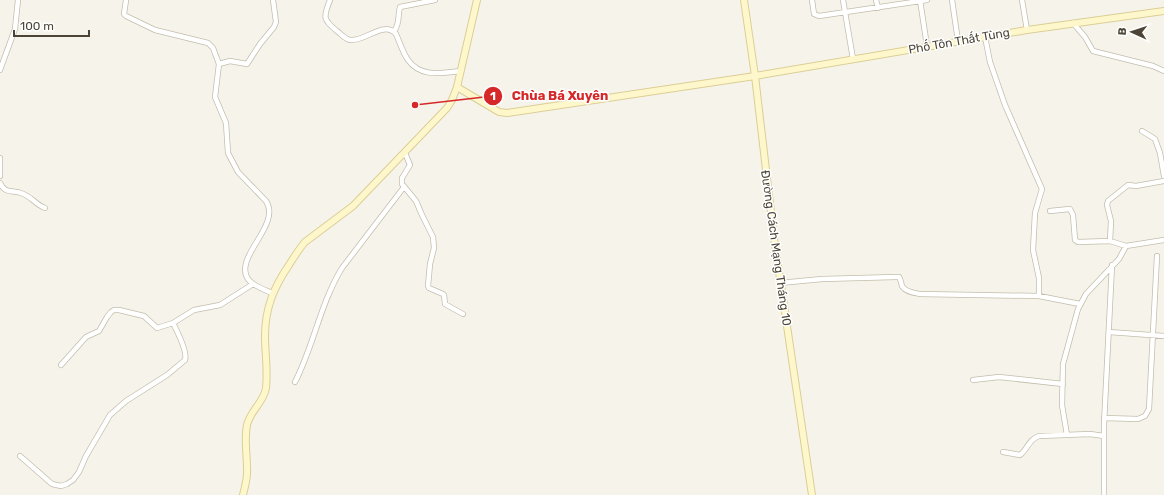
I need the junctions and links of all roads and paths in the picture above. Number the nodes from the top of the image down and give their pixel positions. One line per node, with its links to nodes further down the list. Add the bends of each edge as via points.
1 (18, 0): 26 (street, via 15,29)
2 (126, 0): 25 (street, via 126,16 155,30 208,43 213,48)
3 (274, 0): 25 (street, via 274,27 247,64 230,61)
4 (330, 0): 20 (street, via 325,11 326,20 346,38 355,39 384,29)
5 (435, 0): 20 (street, via 400,7 400,20)
6 (477, 0): 27 (street)
7 (744, 0): 29 (street, Đường Cách Mạng Tháng 10)
8 (812, 0): 17 (street, via 816,16)
9 (843, 0): 17 (street)
10 (876, 0): 15 (street)
11 (927, 0): 14 (street)
12 (952, 0): 22 (street)
13 (1022, 0): 19 (street)
14 (920, 1): 15 (street); 23 (street)
15 (878, 8): 17 (street)
16 (1164, 11): 18 (street, Phố Tôn Thất Tùng)
17 (845, 13): 24 (street)
18 (1073, 23): 19 (street, Phố Tôn Thất Tùng); 28 (street, via 1093,51)
19 (1027, 30): 21 (street, Phố Tôn Thất Tùng)
20 (394, 32): 27 (street, via 409,62 421,72)
21 (985, 37): 22 (street, Phố Tôn Thất Tùng); 49 (street, via 990,62 1005,105 1042,189 1035,213 1033,250 1039,278)
22 (958, 41): 23 (street, Phố Tôn Thất Tùng)
23 (927, 46): 24 (street, Phố Tôn Thất Tùng)
24 (853, 59): 29 (street, Phố Tôn Thất Tùng)
25 (219, 64): 47 (street, via 215,97 226,122 228,153 238,172 266,201 270,211 246,266 246,274)
26 (0, 70)
27 (461, 70): 30 (street)
28 (1164, 71)
29 (754, 76): 30 (street, Phố Tôn Thất Tùng, via 507,112 499,112); 46 (street, Đường Cách Mạng Tháng 10)
30 (457, 87): 32 (street, via 447,108)
31 (1142, 131): 35 (street, via 1155,139)
32 (405, 153): 38 (street, via 410,165 401,181); 48 (street, via 353,206 299,248)
33 (0, 158): 34 (street)
34 (0, 176)
35 (1164, 176)
36 (1164, 181): 42 (street, via 1128,185 1109,199 1107,205 1111,220)
37 (0, 183): 39 (street, via 2,188 22,193 38,206)
38 (404, 188): 51 (street, via 414,197 434,237 428,287 443,294 445,304); 58 (street, via 335,279)
39 (45, 208)
40 (1050, 210): 42 (street, via 1070,209 1076,242)
41 (1164, 240): 43 (street)
42 (1110, 242): 43 (street)
43 (1126, 246): 45 (street, via 1119,259)
44 (1157, 256): 54 (street)
45 (1112, 265): 50 (street); 53 (street)
46 (780, 283): 49 (street, via 818,279 899,277 904,289 920,294); 66 (street, Đường Cách Mạng Tháng 10)
47 (253, 284): 48 (street); 52 (street, via 226,302 194,310)
48 (272, 293): 65 (street, via 265,329 267,378 263,396 247,423 245,446 248,469)
49 (1039, 296): 50 (street)
50 (1080, 304): 59 (street, via 1063,364)
51 (463, 314)
52 (173, 323): 56 (street, via 157,328 144,316 114,310 99,331 86,337); 64 (street, via 185,352 185,360 110,415 73,480 62,486 52,484)
53 (1109, 332): 54 (street); 60 (street)
54 (1154, 336): 55 (street); 60 (street, via 1149,409 1145,416 1138,419)
55 (1164, 336)
56 (61, 365)
57 (974, 380): 59 (street, via 999,377)
58 (295, 382)
59 (1062, 384): 61 (street, via 1062,405)
60 (1104, 418): 62 (street)
61 (1067, 434): 62 (street); 63 (street, via 1035,437 1020,455)
62 (1104, 436): 67 (street)
63 (1003, 452)
64 (20, 456)
65 (243, 495)
66 (812, 495)
67 (1104, 495)

